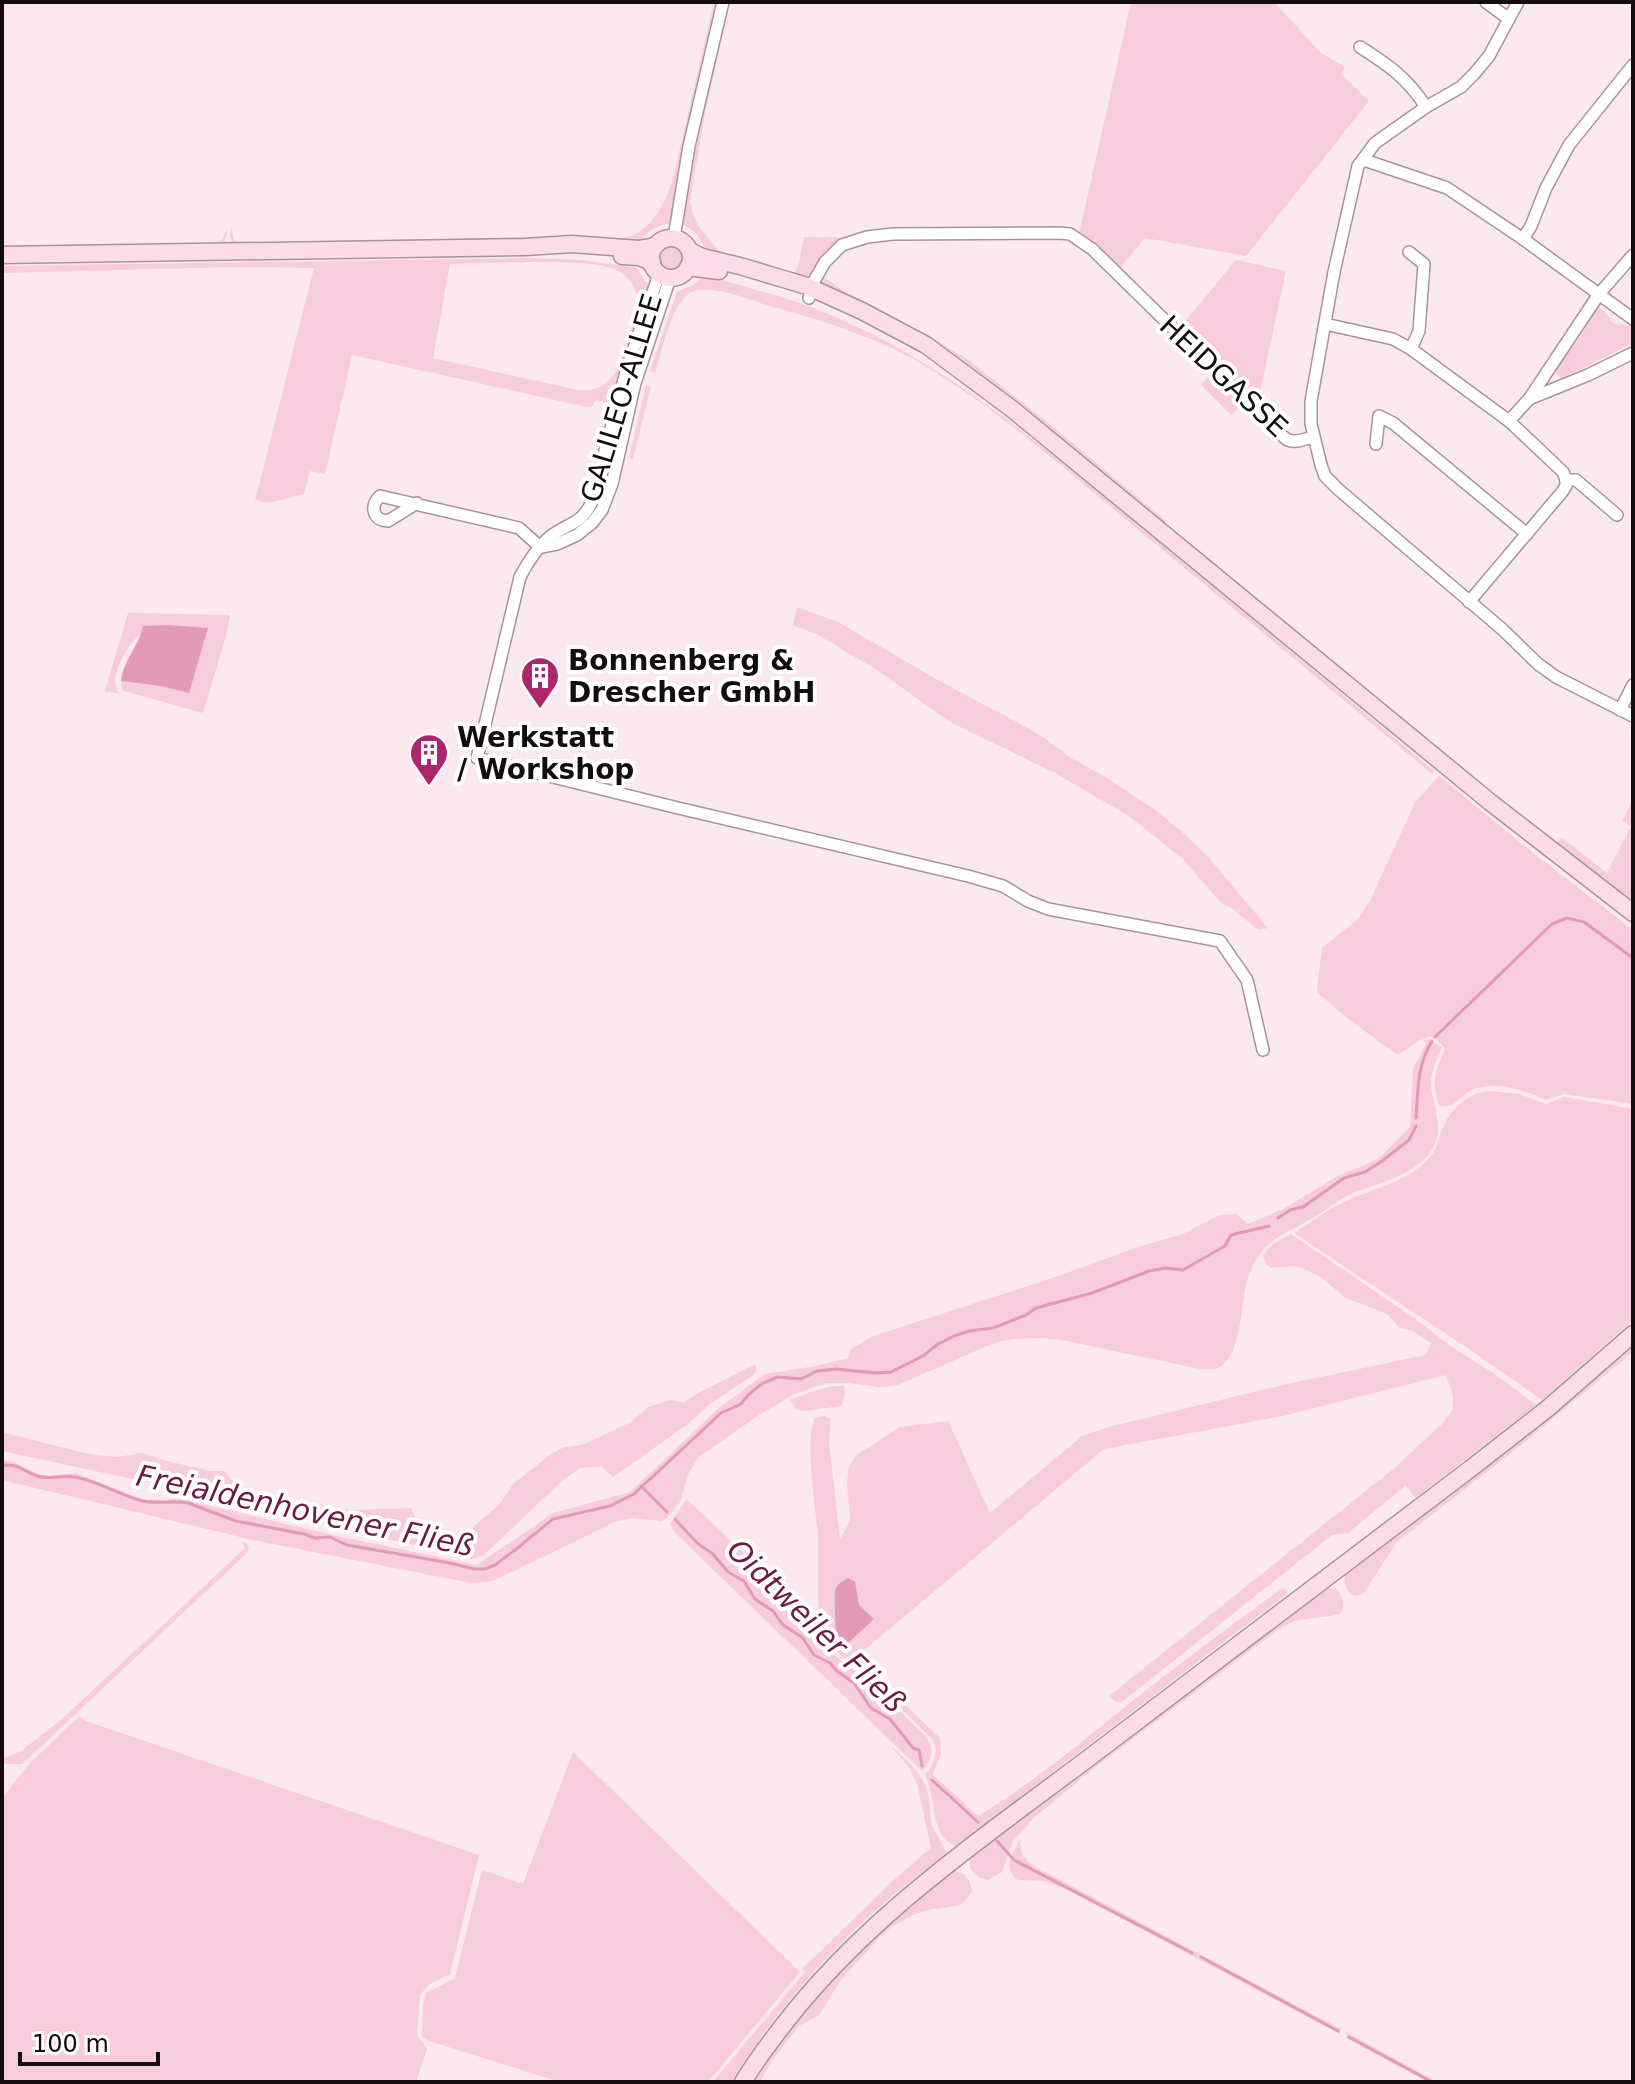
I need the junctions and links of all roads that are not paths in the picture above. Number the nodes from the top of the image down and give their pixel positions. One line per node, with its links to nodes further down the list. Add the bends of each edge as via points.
1 (723, 2): 9 (street, via 689,146)
2 (1486, 2): 4 (street)
3 (1518, 2): 4 (street)
4 (1509, 19): 7 (street, via 1474,74)
5 (1360, 47): 7 (street, via 1393,68)
6 (1633, 65): 10 (street, via 1569,145)
7 (1426, 107): 8 (street, via 1375,143)
8 (1364, 160): 10 (street, via 1447,188); 19 (street, via 1355,177)
9 (674, 238): 14 (street, via 684,243); 15 (street, via 663,239)
10 (1523, 239): 17 (street)
11 (1409, 252): 20 (street, via 1424,264 1419,331)
12 (2, 255): 15 (street, via 572,244 639,249)
13 (1633, 255): 17 (street)
14 (689, 259): 15 (street, via 679,276); 16 (street)
15 (659, 265): 30 (street, GALILEO-ALLEE, via 591,504 583,516)
16 (810, 293): 24 (street, HEIDGASSE, via 825,262 842,245 867,237 1070,234 1092,249 1286,439); 35 (street, via 953,367 1012,409)
17 (1599, 294): 18 (street); 22 (street)
18 (1633, 319)
19 (1325, 324): 20 (street, via 1393,339); 24 (street, via 1311,401)
20 (1411, 349): 23 (street)
21 (1633, 353): 22 (street)
22 (1529, 399): 23 (street)
23 (1509, 421): 26 (street)
24 (1313, 437): 31 (street, HEIDGASSE, via 1325,476)
25 (1376, 444): 29 (street, via 1379,416)
26 (1566, 480): 28 (street, via 1576,480); 29 (street)
27 (417, 503): 30 (street, via 519,528)
28 (1617, 515)
29 (1527, 534): 31 (street)
30 (540, 547): 36 (street, GALILEO-ALLEE, via 520,577 477,758 968,876 1003,886 1048,909 1220,941 1247,980)
31 (1469, 602): 33 (street, HEIDGASSE, via 1556,677)
32 (1633, 685): 33 (street)
33 (1620, 710): 34 (street, HEIDGASSE)
34 (1633, 716)
35 (1633, 913)
36 (1263, 1050)
37 (1633, 1334): 38 (street, via 1470,1469 869,1929 802,2000)
38 (743, 2082)

